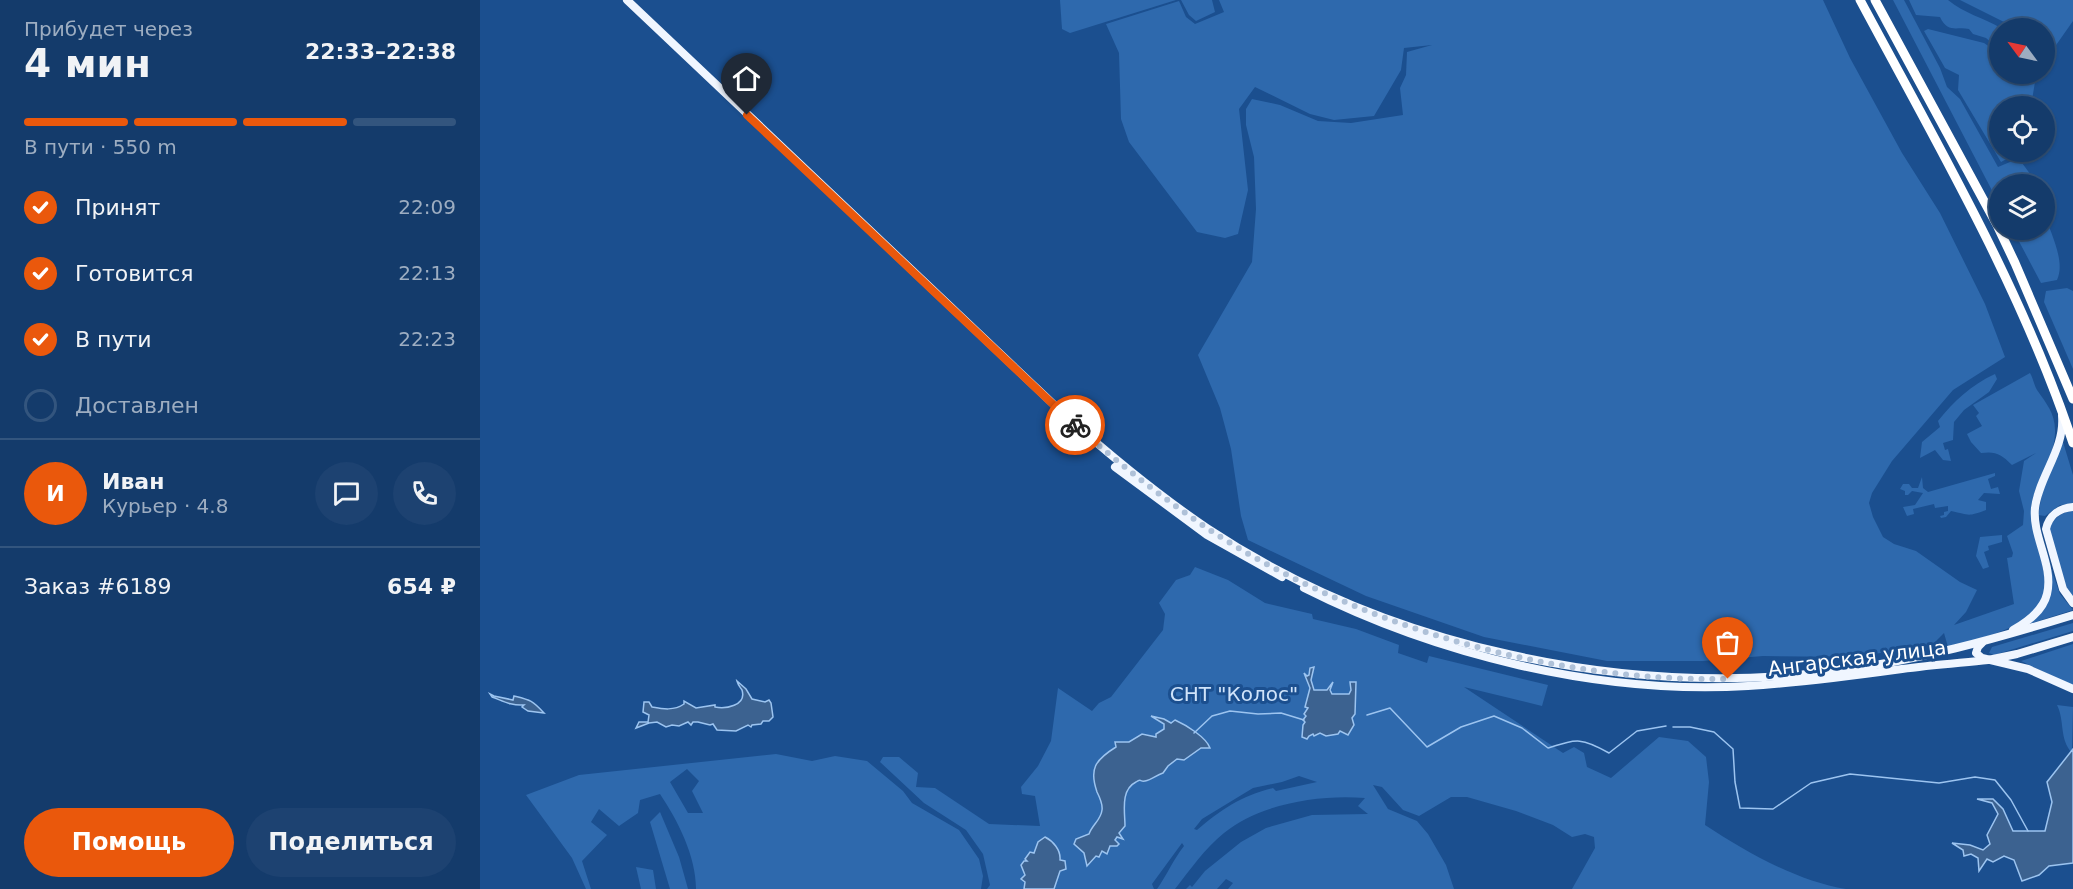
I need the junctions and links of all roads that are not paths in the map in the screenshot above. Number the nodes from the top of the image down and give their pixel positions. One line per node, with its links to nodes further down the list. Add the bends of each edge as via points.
1 (627, 0): 6 (main road, Ангарская улица)
2 (1860, 0): 5 (highway, via 2001,268)
3 (1875, 0): 4 (highway, via 2001,235)
4 (2073, 399)
5 (2062, 410): 7 (highway); 12 (main road, via 2060,436 2035,508 2049,579 2046,600 2015,629)
6 (1066, 417): 12 (main road, Ангарская улица, via 1123,467 1209,529 1299,580 1372,612 1505,654 1603,672 1723,679 1835,671); 13 (main road, Ангарская улица, via 1130,480 1251,561 1368,618 1483,656 1588,678 1682,687 1818,681)
7 (2073, 443)
8 (2073, 507): 9 (main road, via 2054,514 2046,529 2063,589)
9 (2073, 603)
10 (2073, 615): 12 (main road, Ангарская улица)
11 (2073, 637): 13 (main road, Ангарская улица)
12 (1983, 642): 13 (main road, via 1976,652)
13 (1988, 660): 14 (main road, via 2028,669)
14 (2073, 689)

